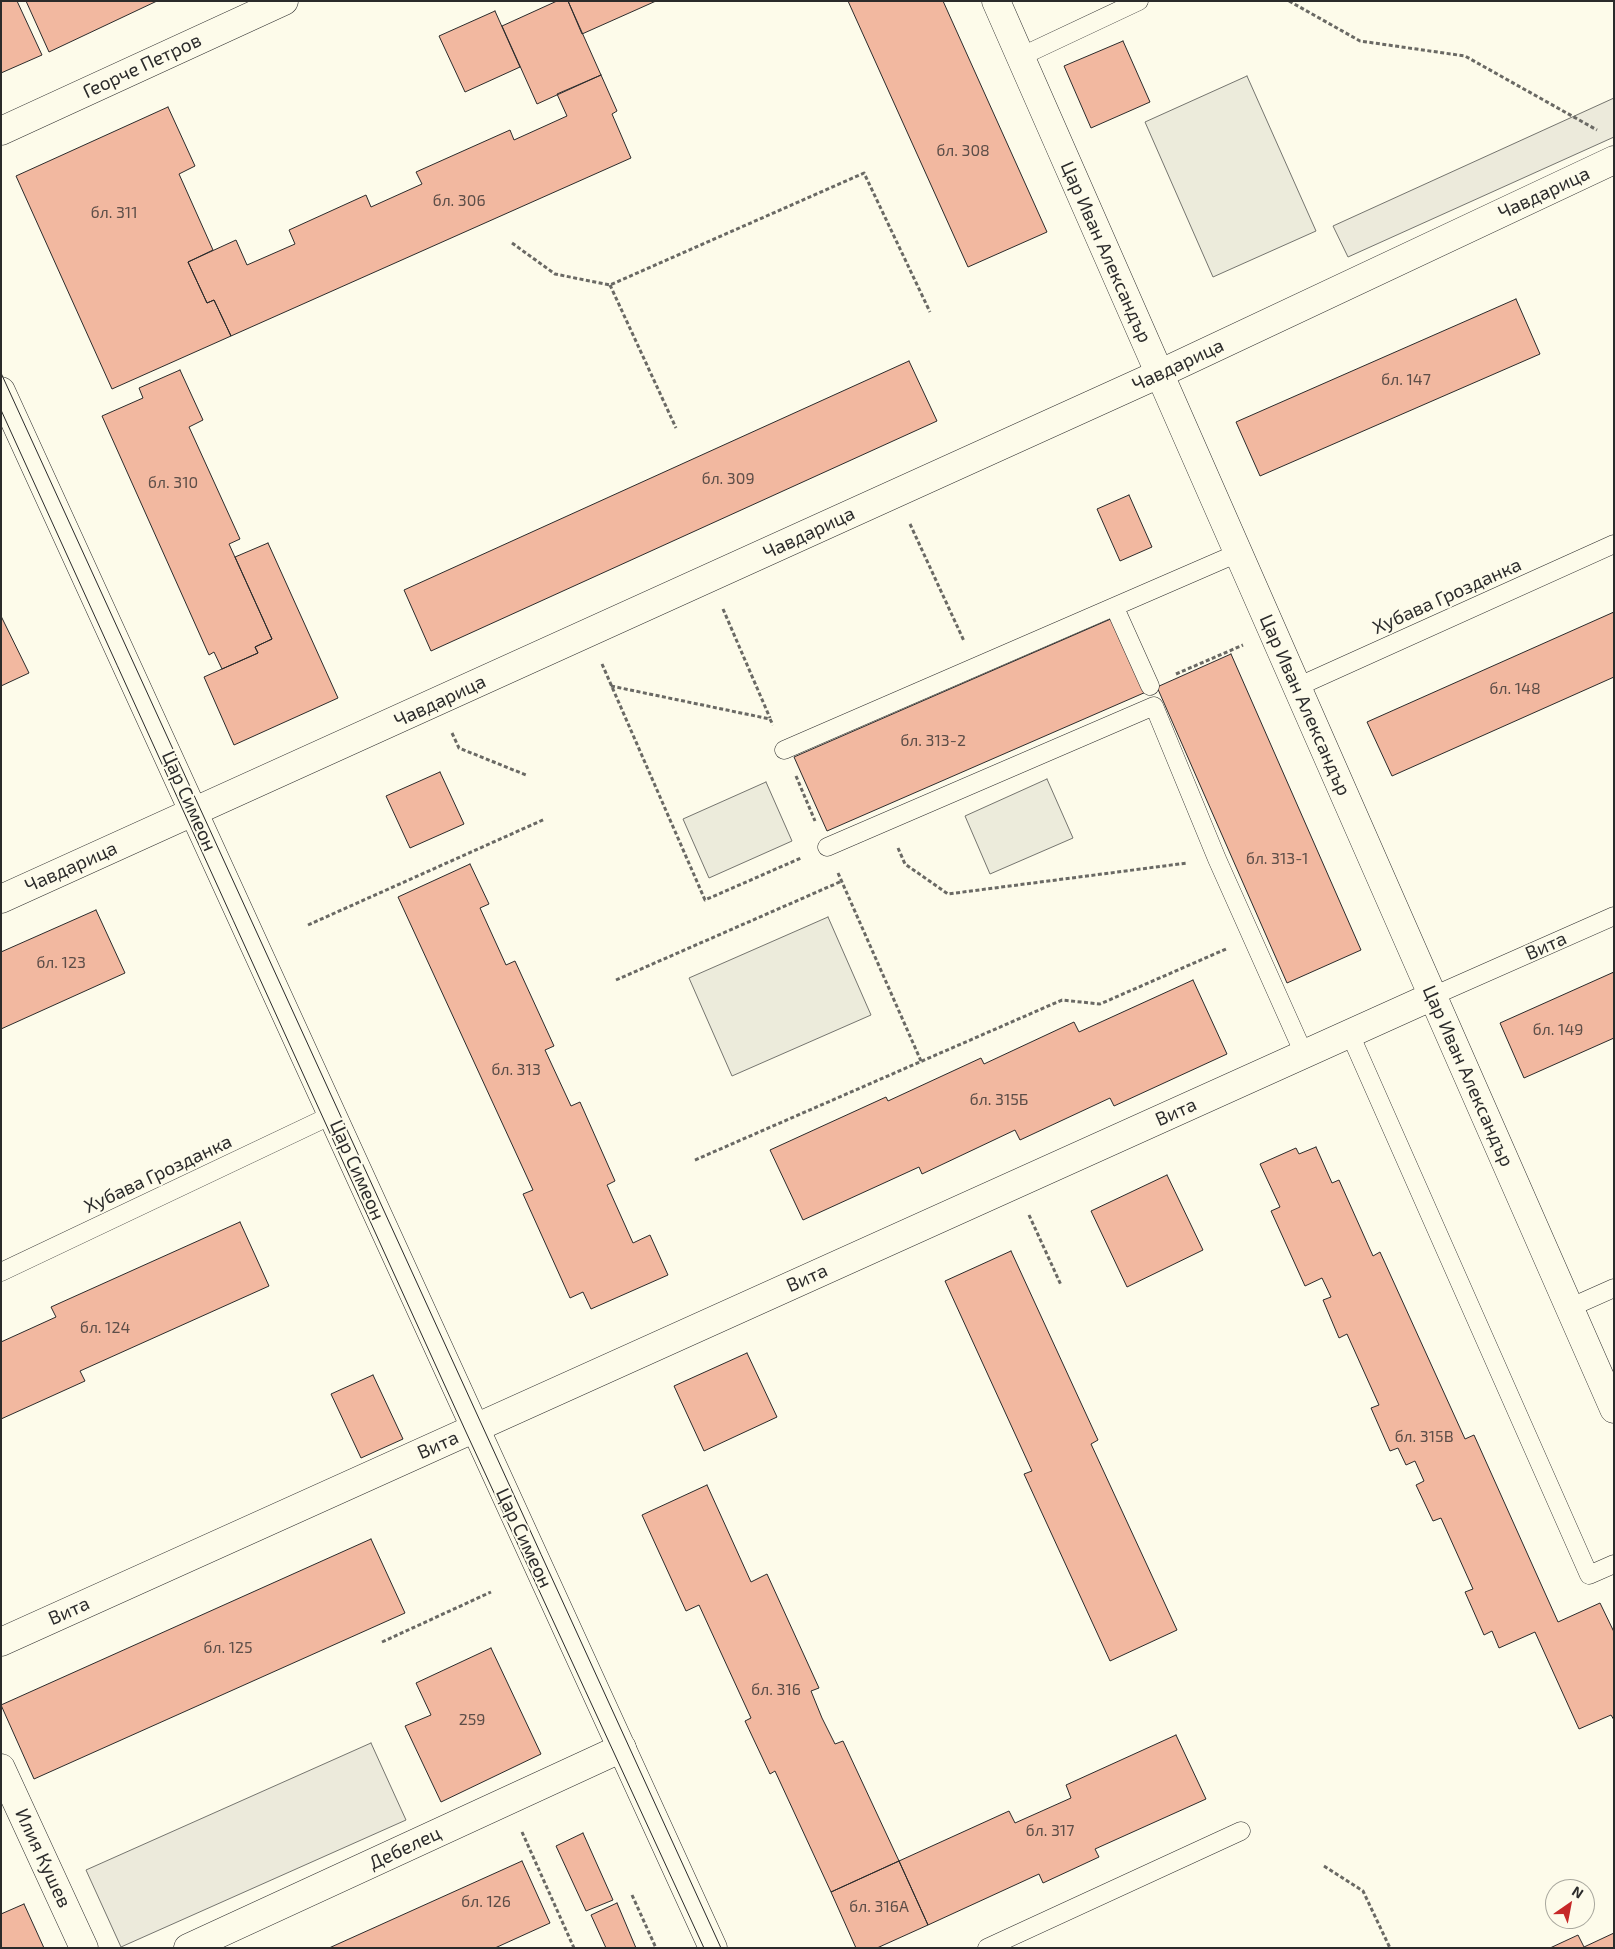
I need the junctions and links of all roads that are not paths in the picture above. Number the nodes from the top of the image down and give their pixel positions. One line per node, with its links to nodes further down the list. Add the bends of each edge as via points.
1 (284, 1): 5 (street, Георче Петров)
2 (996, 1): 4 (street, Цар Иван Александър)
3 (1139, 1): 4 (lane)
4 (1020, 57): 7 (street, Цар Иван Александър)
5 (1, 131)
6 (1610, 148): 7 (street, Чавдарица)
7 (1159, 374): 10 (street, Цар Иван Александър); 15 (street, Чавдарица)
8 (1, 391): 15 (street, Цар Симеон)
9 (1614, 544): 13 (lane, Хубава Грозданка)
10 (1238, 553): 11 (lane); 13 (street, Цар Иван Александър)
11 (1115, 608): 12 (lane); 14 (lane)
12 (1150, 686)
13 (1297, 686): 19 (street, Цар Иван Александър)
14 (784, 750)
15 (194, 813): 17 (street, Чавдарица); 22 (street, Цар Симеон)
16 (827, 847): 21 (lane, via 1154,706 1217,859)
17 (1, 899)
18 (1614, 916): 19 (lane, Вита)
19 (1433, 996): 20 (street, Вита); 25 (street, Цар Иван Александър)
20 (1350, 1034): 21 (street, Вита); 28 (lane, via 1589,1575)
21 (1304, 1054): 27 (street, Вита)
22 (332, 1115): 23 (lane, Хубава Грозданка); 27 (street, Цар Симеон)
23 (1, 1272)
24 (1614, 1288): 25 (lane)
25 (1569, 1308): 26 (street, Цар Иван Александър)
26 (1614, 1409)
27 (474, 1428): 29 (street, Вита); 30 (street, Цар Симеон)
28 (1614, 1564)
29 (1, 1642)
30 (622, 1748): 34 (street, Дебелец); 35 (street, Цар Симеон)
31 (1, 1768): 33 (street, Илия Кушев)
32 (1241, 1832): 36 (lane)
33 (84, 1948)
34 (188, 1948)
35 (712, 1948)
36 (987, 1948)

